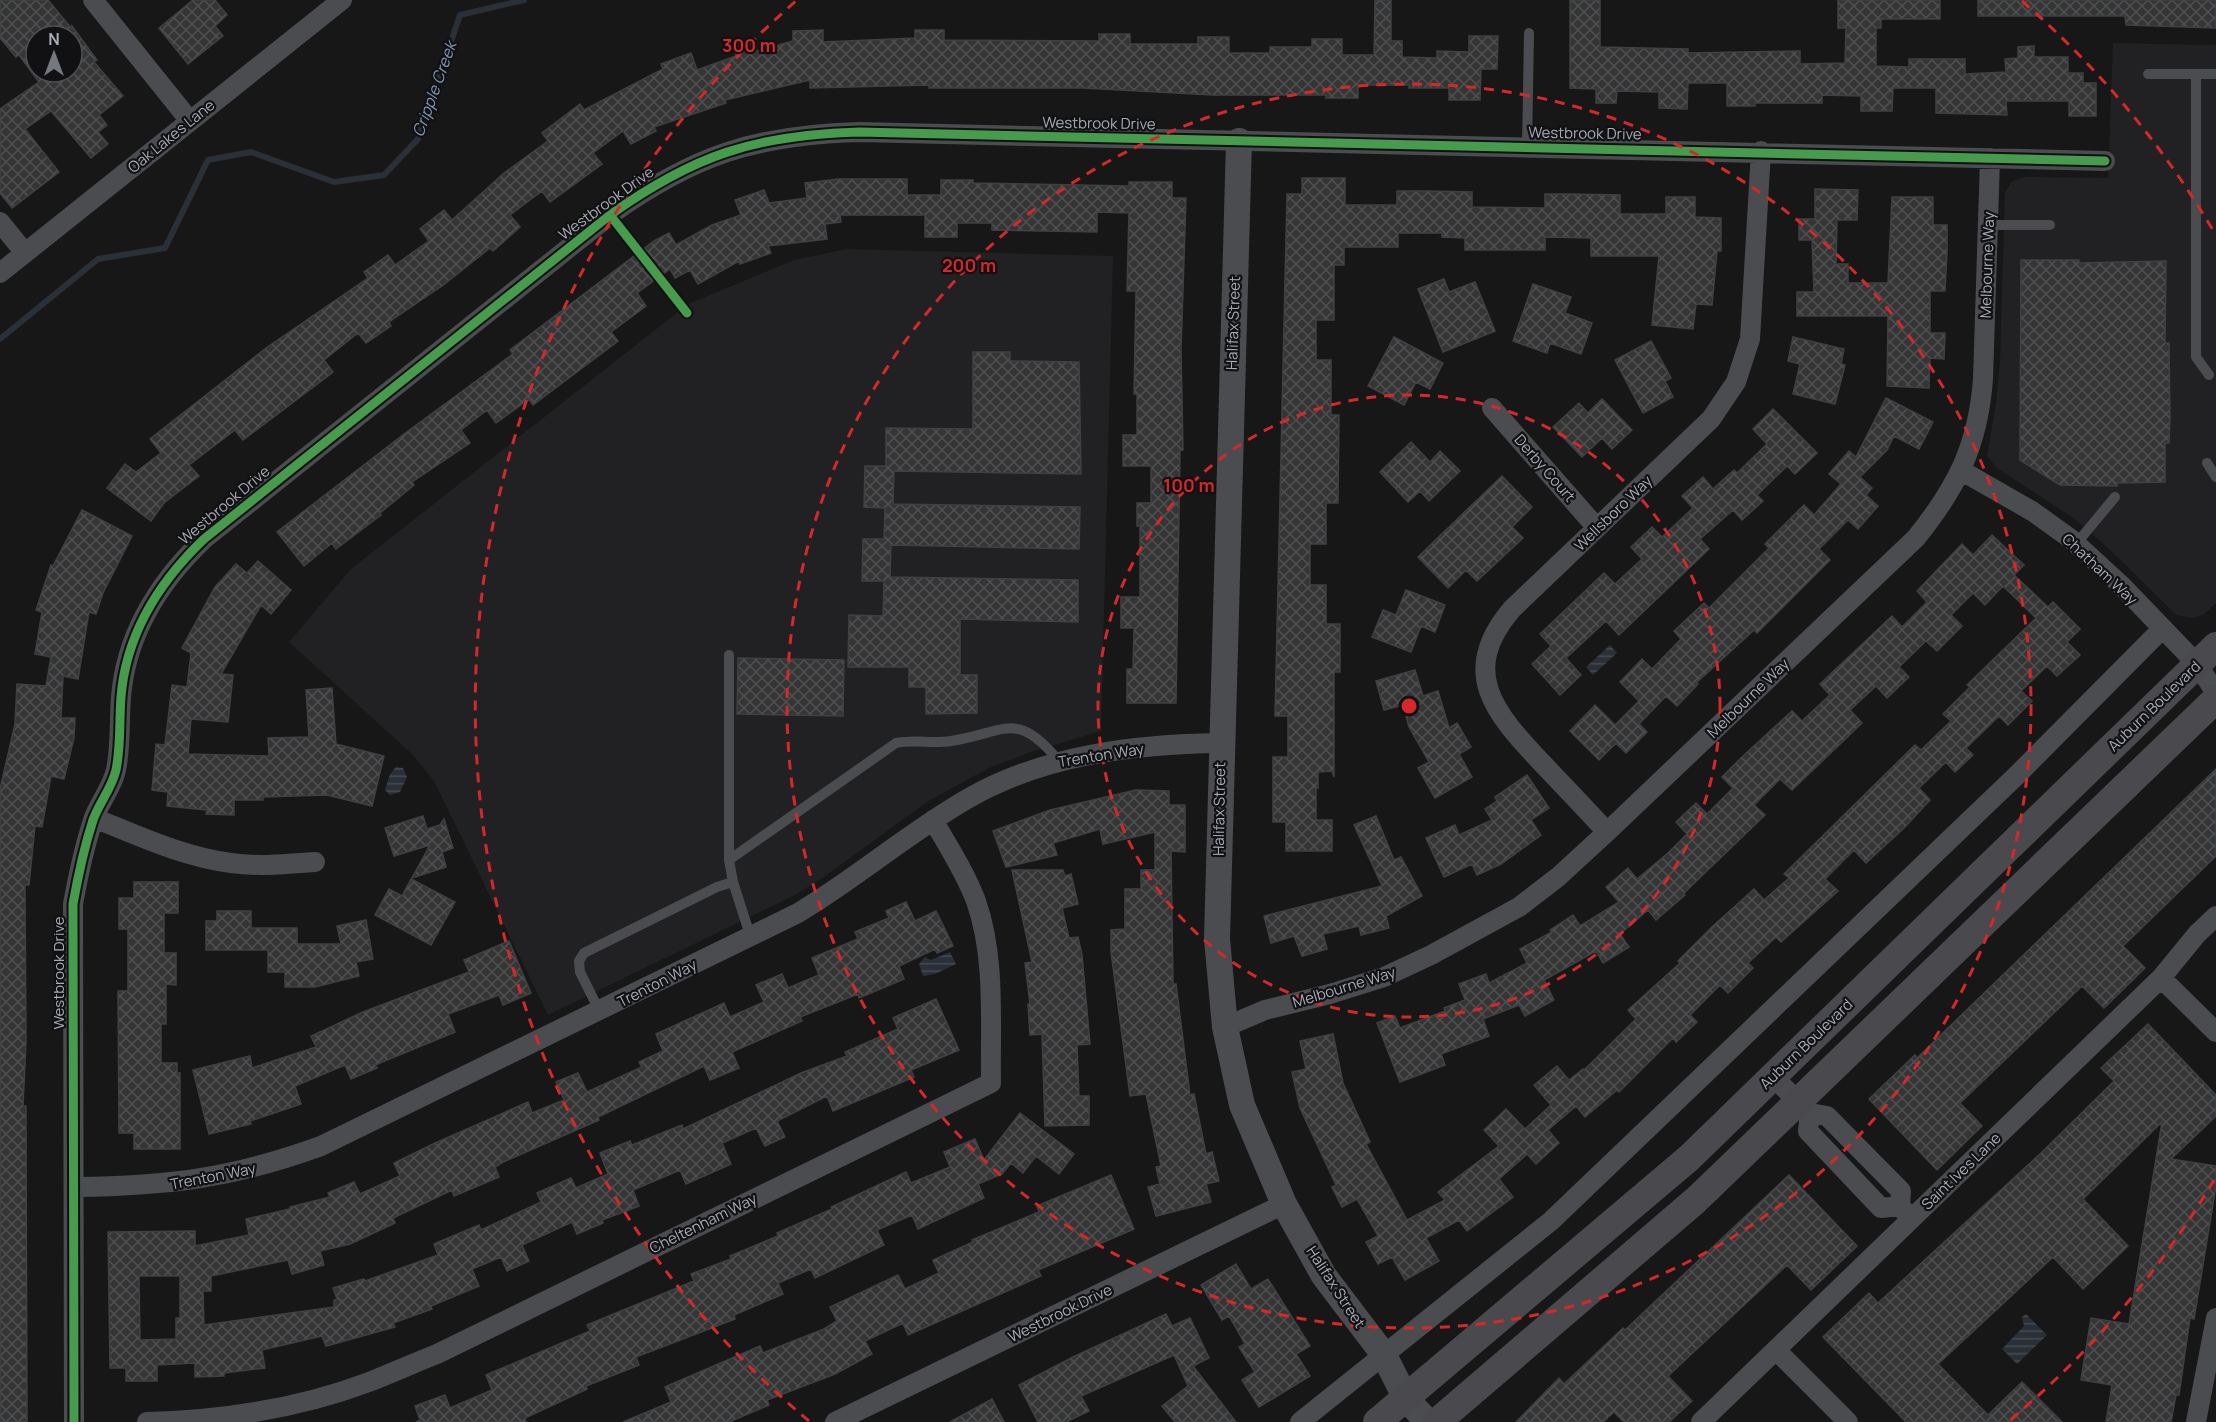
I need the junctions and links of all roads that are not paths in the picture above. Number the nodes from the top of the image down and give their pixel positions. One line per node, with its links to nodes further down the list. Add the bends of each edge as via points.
1 (93, 0): 7 (street)
2 (342, 0): 7 (street, Oak Lakes Lane)
3 (1529, 33): 9 (lane)
4 (2148, 74): 5 (lane)
5 (2196, 74): 6 (lane); 18 (lane, via 2196,357)
6 (2216, 74)
7 (190, 121): 16 (street, Oak Lakes Lane)
8 (1239, 141): 9 (street, Westbrook Drive); 31 (street, Halifax Street); 33 (street, Westbrook Drive, via 821,133 743,147 678,171 650,187 213,531 179,562 143,618 131,649 122,690 116,772)
9 (1527, 147): 10 (street, Westbrook Drive)
10 (1761, 151): 11 (street, Westbrook Drive); 24 (street, Wellsboro Way, via 1750,339 1736,382 1711,419)
11 (1990, 158): 12 (street, Westbrook Drive); 14 (street, Melbourne Way)
12 (2105, 161)
13 (0, 222): 16 (street)
14 (1989, 225): 15 (lane); 21 (street, Melbourne Way, via 1981,397)
15 (2050, 225)
16 (25, 253): 17 (street, Oak Lakes Lane)
17 (0, 273)
18 (2209, 375)
19 (1492, 408): 24 (street, Derby Court)
20 (2207, 463): 22 (lane)
21 (1962, 471): 25 (street, Chatham Way, via 2032,511); 35 (street, Melbourne Way, via 1916,538)
22 (2216, 477)
23 (2115, 497): 25 (lane)
24 (1598, 528): 35 (street, Wellsboro Way, via 1502,620 1489,646 1486,676 1500,717)
25 (2076, 544): 26 (street, Chatham Way)
26 (2162, 630): 28 (street, Chatham Way); 52 (street, via 1991,801 1559,1213)
27 (729, 655): 36 (lane)
28 (2206, 655): 29 (street, Chatham Way); 45 (main road, Auburn Boulevard)
29 (2216, 693)
30 (2216, 699): 46 (main road)
31 (1221, 743): 32 (street, Trenton Way, via 1158,746); 43 (street, Halifax Street, via 1217,939)
32 (1058, 760): 34 (street, Trenton Way, via 997,784); 36 (lane, via 1040,738 1013,729 950,742 896,743)
33 (94, 818): 37 (street, via 206,859 266,866); 47 (street, Westbrook Drive, via 78,870 73,904)
34 (933, 820): 40 (street, Trenton Way, via 837,890); 56 (street, Cheltenham Way, via 965,876 985,936 992,1083 437,1354 367,1383 244,1413)
35 (1607, 832): 43 (street, Melbourne Way, via 1519,907 1431,955 1384,977 1265,1010)
36 (729, 860): 38 (lane)
37 (315, 862)
38 (733, 882): 40 (lane); 42 (lane, via 584,953 579,961 580,972)
39 (2216, 916): 41 (street, Saint Ives Lane)
40 (750, 935): 42 (street, Trenton Way)
41 (2161, 978): 44 (street); 49 (street, Saint Ives Lane)
42 (600, 1012): 47 (street, Trenton Way, via 321,1146 274,1163 214,1178 160,1185)
43 (1225, 1027): 48 (street, Halifax Street, via 1242,1105)
44 (2216, 1032)
45 (1773, 1077): 46 (street); 54 (main road, Auburn Boulevard, via 1689,1158)
46 (1803, 1107): 49 (street, via 1808,1131 1881,1208); 61 (main road)
47 (75, 1187): 55 (street, Westbrook Drive)
48 (1284, 1204): 52 (street, Halifax Street, via 1324,1276); 57 (street, Westbrook Drive)
49 (1905, 1213): 51 (street, Saint Ives Lane)
50 (2216, 1318): 53 (street)
51 (1776, 1350): 62 (street, Saint Ives Lane); 63 (street)
52 (1384, 1355): 54 (street, Halifax Street); 58 (street)
53 (2211, 1370): 64 (street)
54 (1406, 1399): 59 (main road, Auburn Boulevard); 60 (street, Halifax Street)
55 (74, 1422)
56 (147, 1422)
57 (836, 1422)
58 (1300, 1422)
59 (1377, 1422)
60 (1428, 1422)
61 (1437, 1422)
62 (1701, 1422)
63 (1848, 1422)
64 (2196, 1422)

